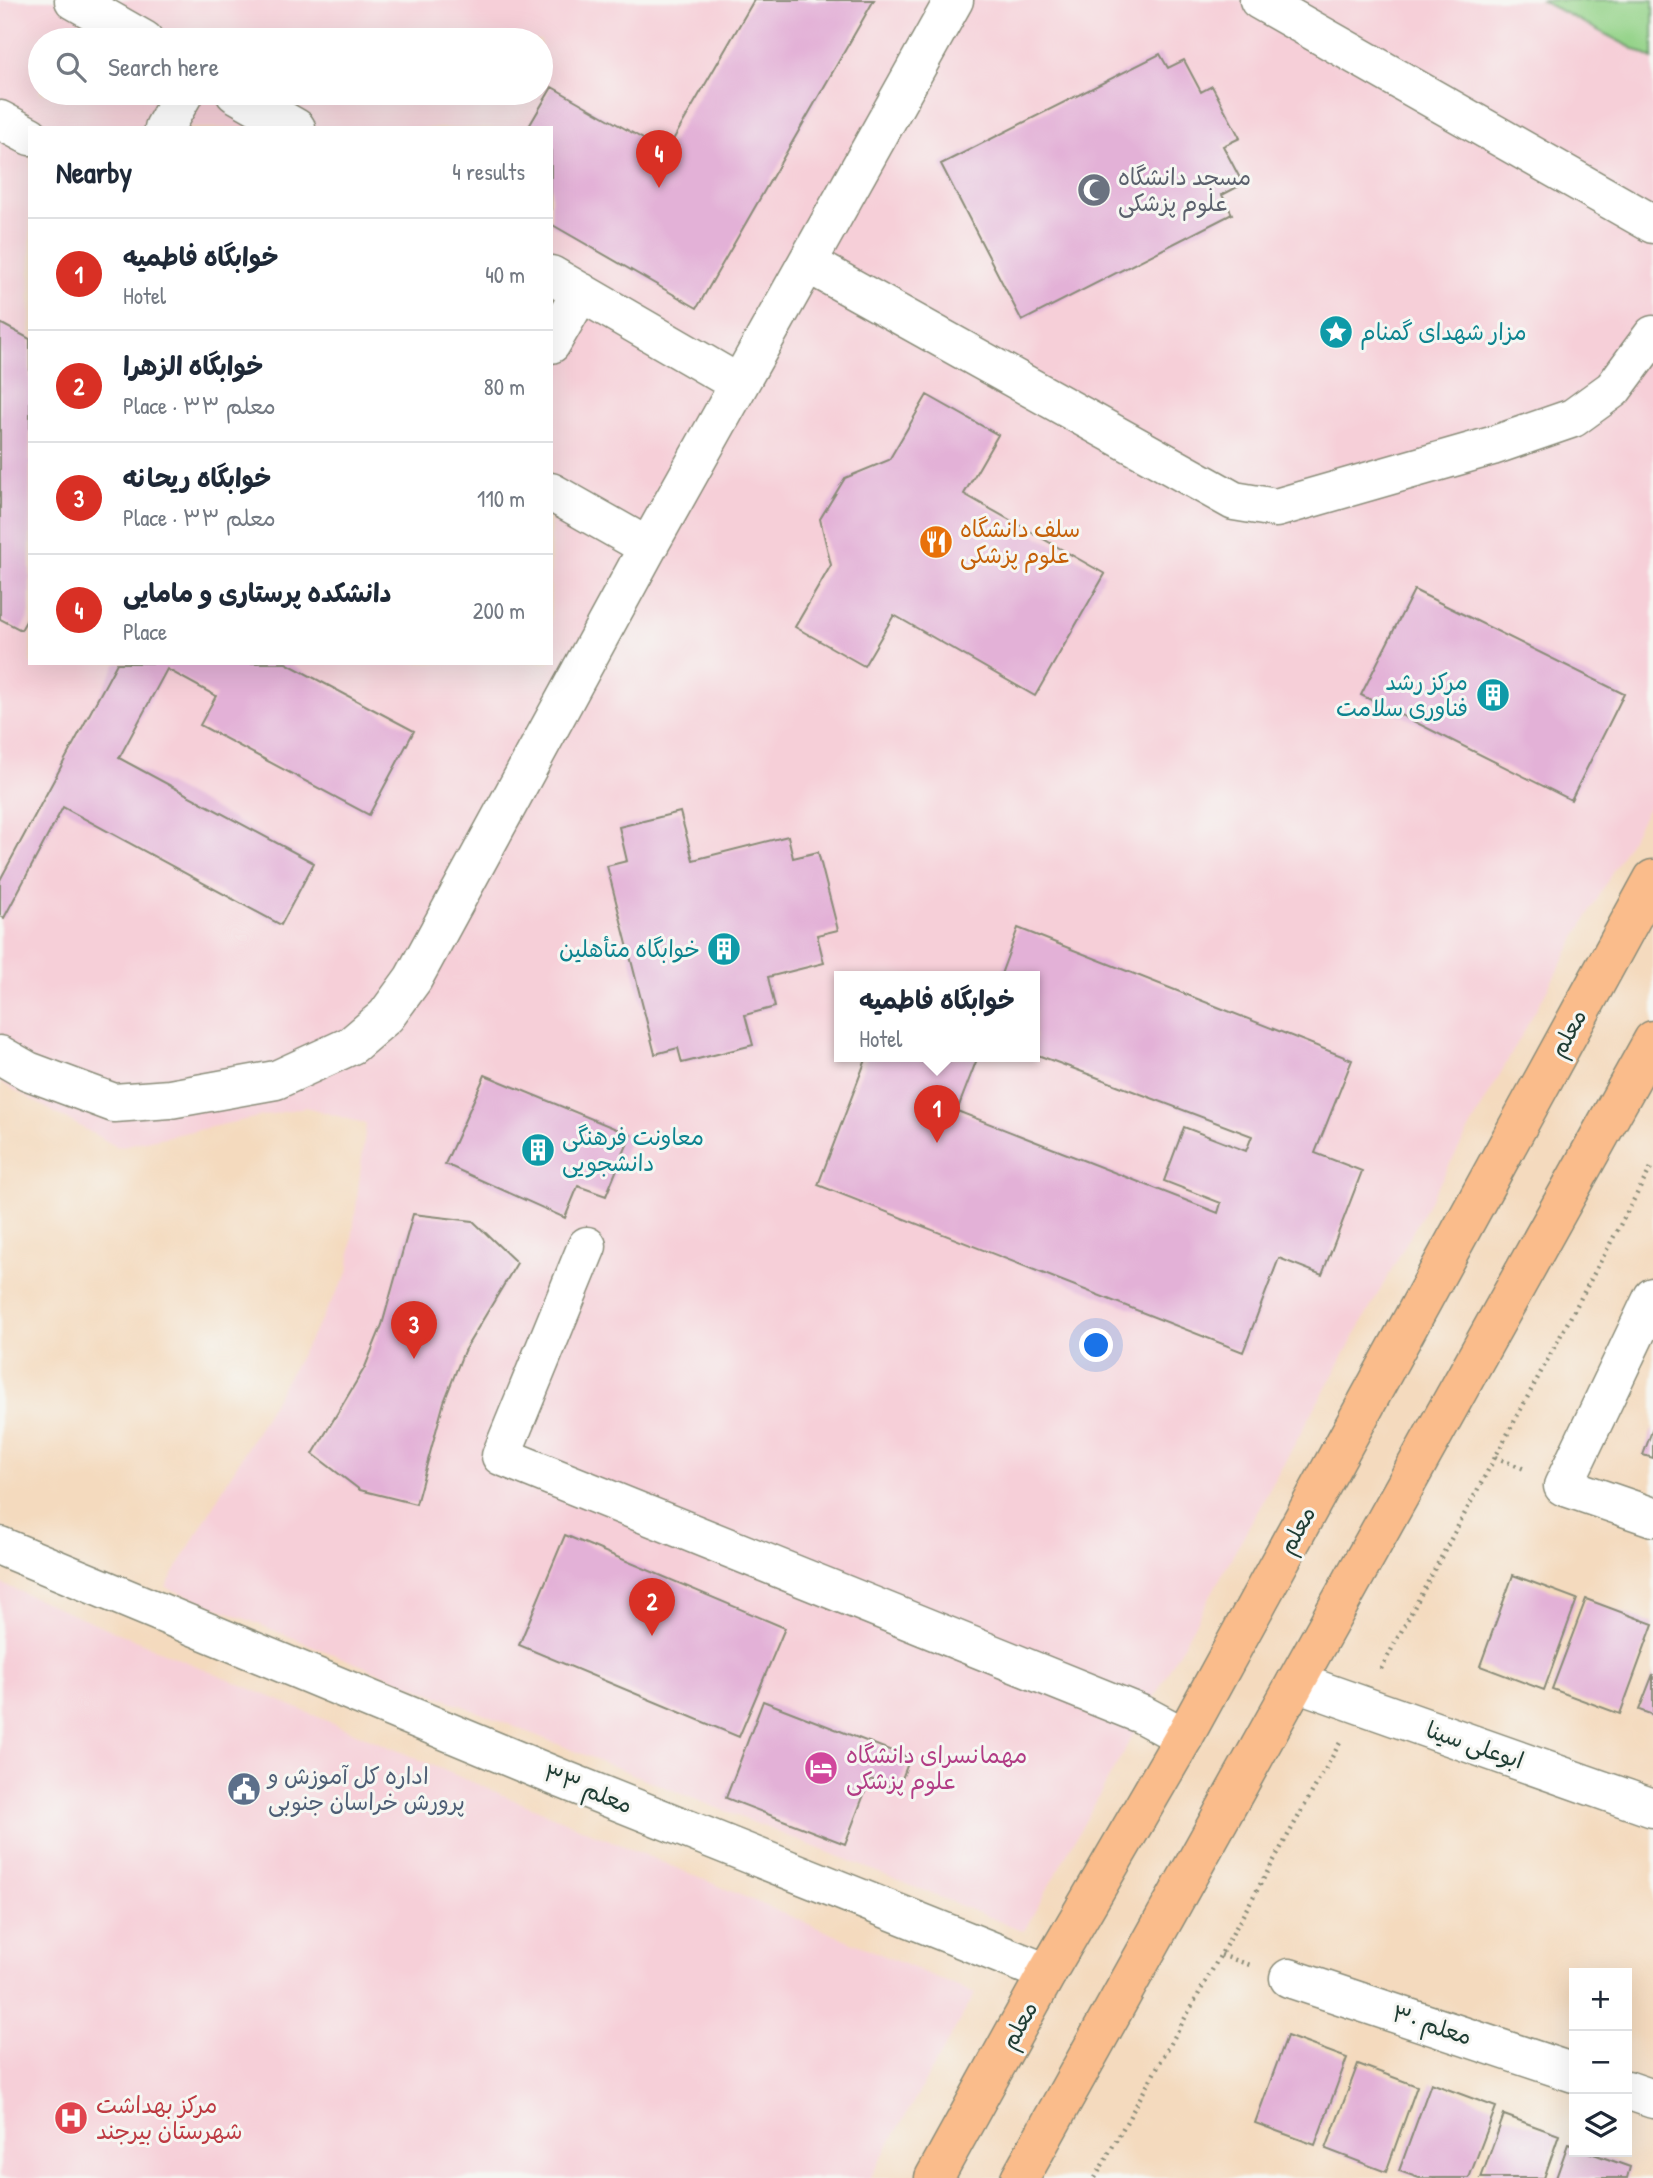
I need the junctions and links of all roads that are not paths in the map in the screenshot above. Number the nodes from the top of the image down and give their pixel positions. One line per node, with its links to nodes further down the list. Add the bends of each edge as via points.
1 (74, 0): 4 (street)
2 (954, 0): 12 (street)
3 (1259, 0): 11 (street)
4 (123, 28)
5 (177, 105): 8 (street)
6 (256, 105): 9 (street)
7 (0, 120): 10 (street)
8 (165, 126)
9 (293, 126)
10 (28, 135)
11 (1653, 224)
12 (807, 263): 14 (street, via 1234,502 1276,508 1573,418 1613,389); 16 (street)
13 (566, 284): 15 (street); 16 (street)
14 (1653, 335)
15 (553, 336)
16 (739, 384): 18 (street)
17 (553, 493): 18 (street)
18 (648, 547): 21 (street, via 413,979 386,1016 352,1045 276,1080 114,1104)
19 (1653, 879): 28 (main road, معلم)
20 (1653, 1040): 22 (main road)
21 (0, 1055)
22 (1641, 1087): 27 (main road)
23 (587, 1246): 28 (street, via 501,1456 1143,1715)
24 (1653, 1297): 25 (street, via 1563,1486)
25 (1653, 1517)
26 (0, 1546): 30 (street, معلم ۳۳)
27 (1296, 1682): 29 (street, ابوعلی سینا); 36 (main road)
28 (1184, 1737): 30 (main road, معلم)
29 (1653, 1808)
30 (1047, 1973): 35 (main road, معلم)
31 (1289, 1978): 32 (street, معلم ۳۰)
32 (1569, 2071)
33 (1632, 2092): 34 (street)
34 (1653, 2099)
35 (934, 2178)
36 (1020, 2178)

